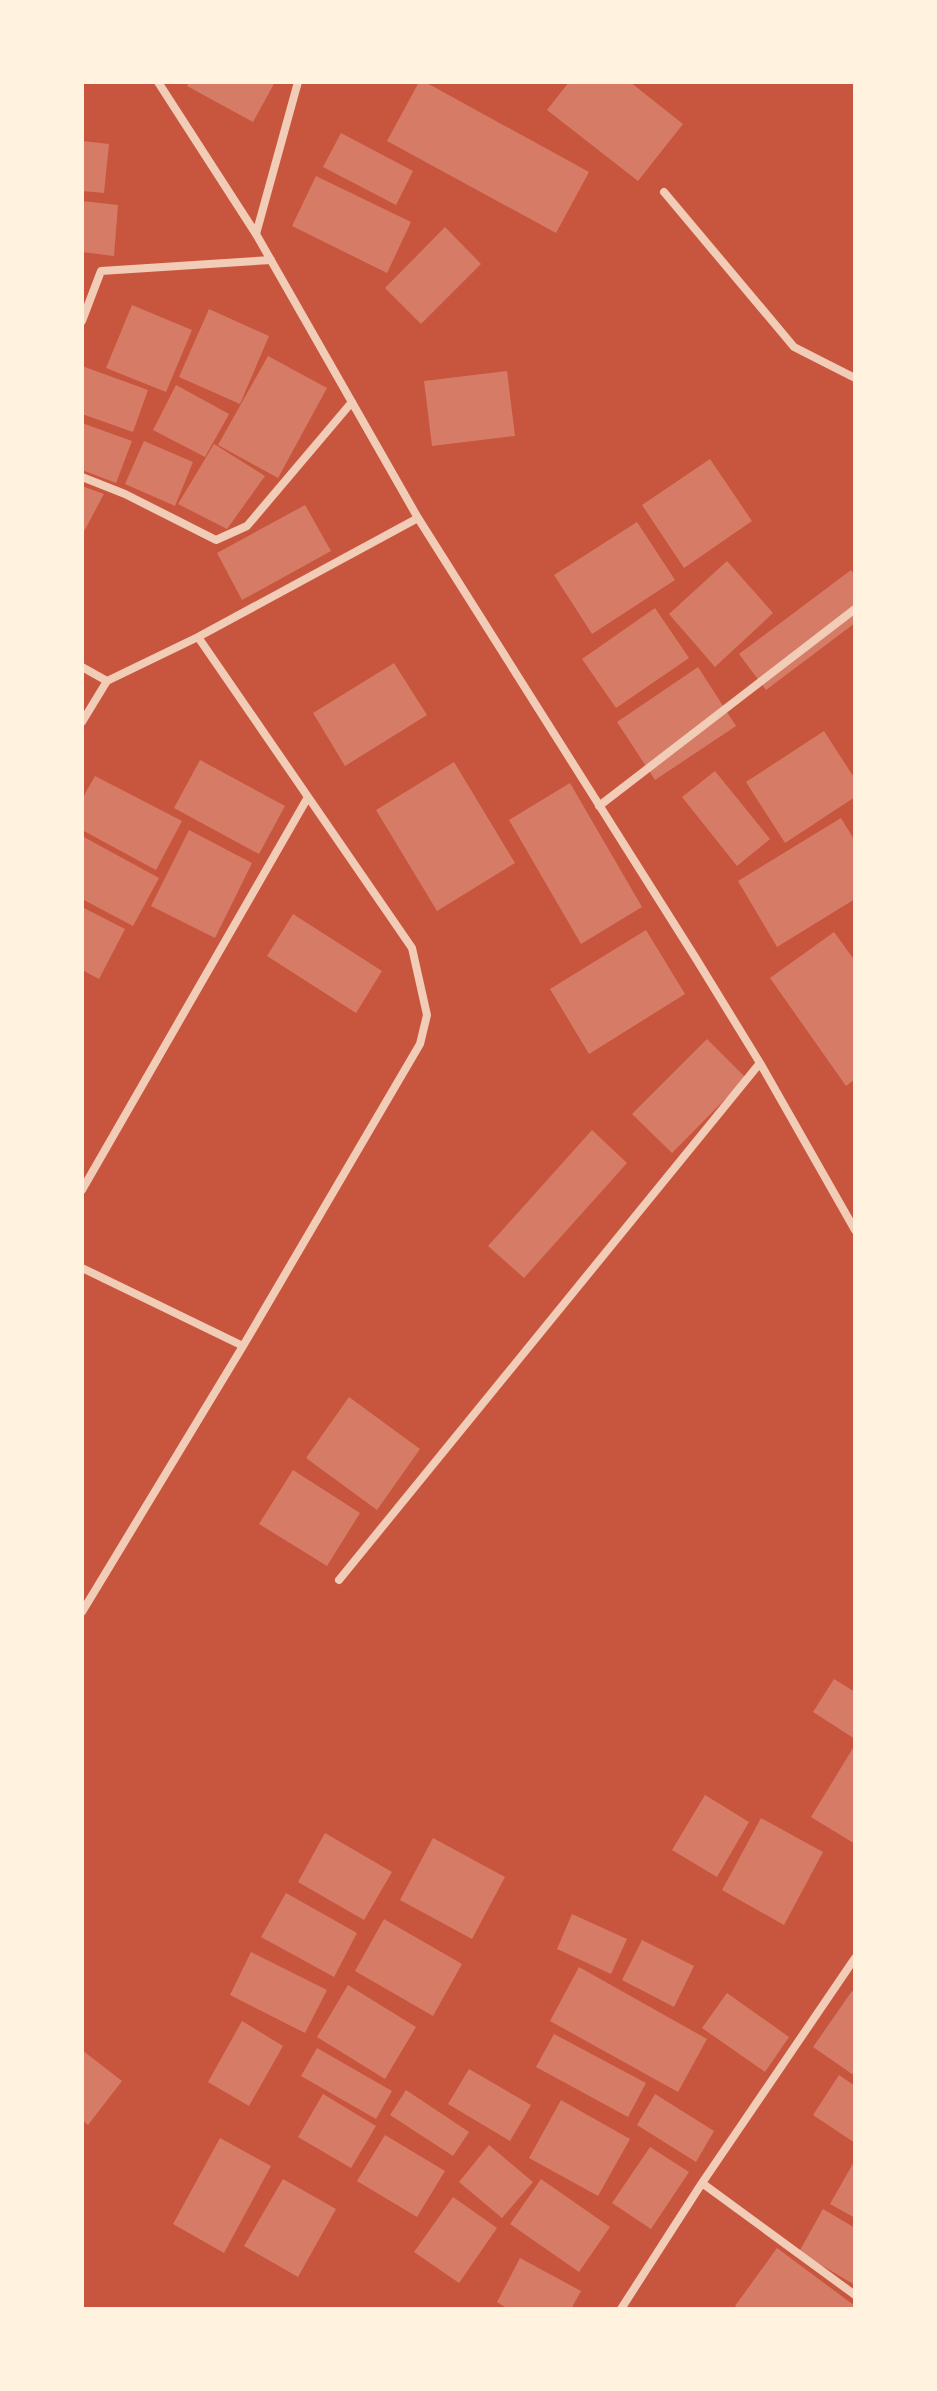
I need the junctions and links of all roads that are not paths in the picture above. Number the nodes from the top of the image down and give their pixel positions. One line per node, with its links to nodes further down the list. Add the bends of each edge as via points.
1 (158, 82): 4 (street)
2 (298, 82): 4 (street)
3 (664, 192): 7 (street, via 794,347)
4 (256, 234): 5 (street)
5 (271, 260): 6 (street, via 101,271); 8 (street)
6 (82, 321)
7 (855, 378)
8 (352, 402): 9 (street, via 247,526 216,540); 10 (street)
9 (82, 477)
10 (418, 518): 12 (street); 17 (street)
11 (855, 609): 17 (street)
12 (198, 637): 14 (street); 16 (street)
13 (82, 667): 14 (street)
14 (107, 681): 15 (street)
15 (82, 722)
16 (308, 797): 19 (street); 22 (street, via 412,948 427,1015 420,1044)
17 (599, 806): 18 (street)
18 (760, 1063): 20 (street); 23 (street)
19 (82, 1190)
20 (855, 1230)
21 (82, 1268): 22 (street)
22 (243, 1346): 24 (street)
23 (339, 1580)
24 (82, 1612)
25 (855, 1958): 26 (street)
26 (702, 2183): 27 (street); 28 (street)
27 (855, 2295)
28 (621, 2309)

